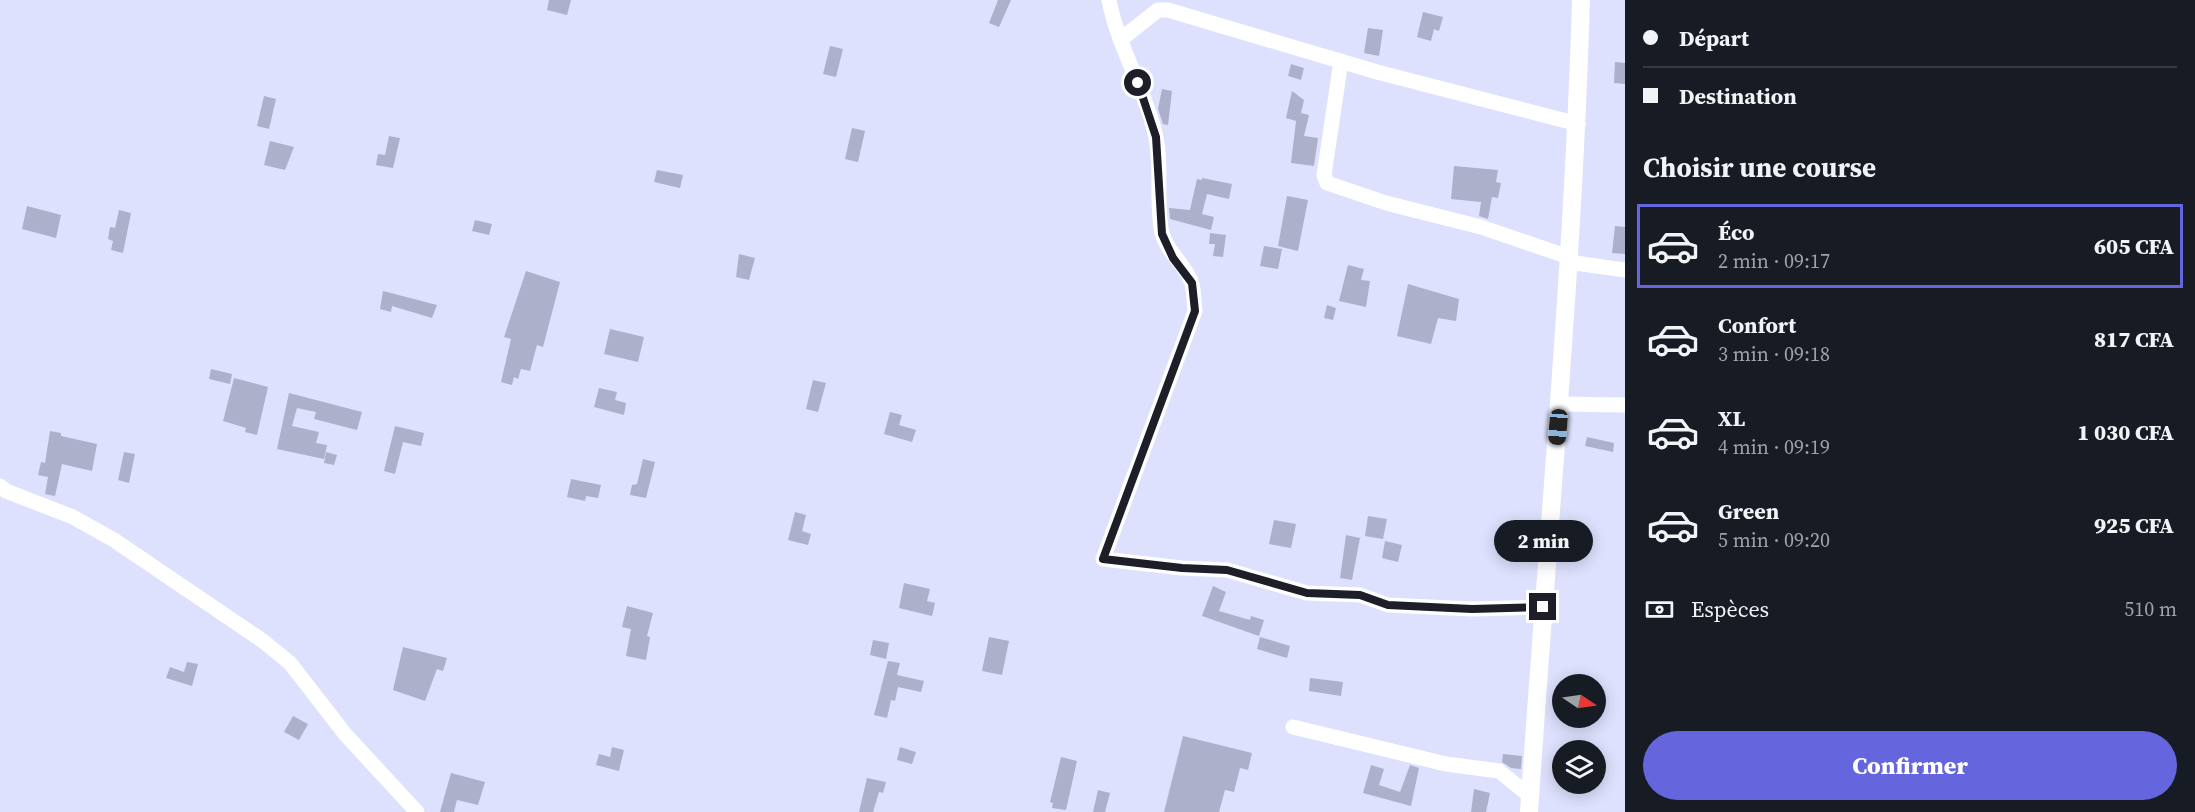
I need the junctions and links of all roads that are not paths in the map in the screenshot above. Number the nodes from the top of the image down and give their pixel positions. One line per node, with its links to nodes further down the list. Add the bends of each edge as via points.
1 (1109, 0): 3 (street)
2 (1581, 0): 5 (main road)
3 (1120, 40): 4 (street, via 1162,9); 11 (street, via 1144,95 1156,137 1162,234 1173,258 1192,283 1195,311 1103,559 1227,570 1307,593 1360,595 1388,605)
4 (1341, 61): 5 (street); 6 (street, via 1324,175 1327,183 1386,203 1481,227)
5 (1578, 124): 6 (main road)
6 (1569, 260): 7 (street); 8 (main road)
7 (1625, 270)
8 (1559, 404): 9 (street); 11 (main road)
9 (1625, 405)
10 (0, 486): 14 (street, via 74,517 114,540 263,641 290,663 345,734)
11 (1543, 607): 13 (main road)
12 (1293, 727): 13 (street, via 1446,764 1499,771)
13 (1529, 804)
14 (417, 812)

